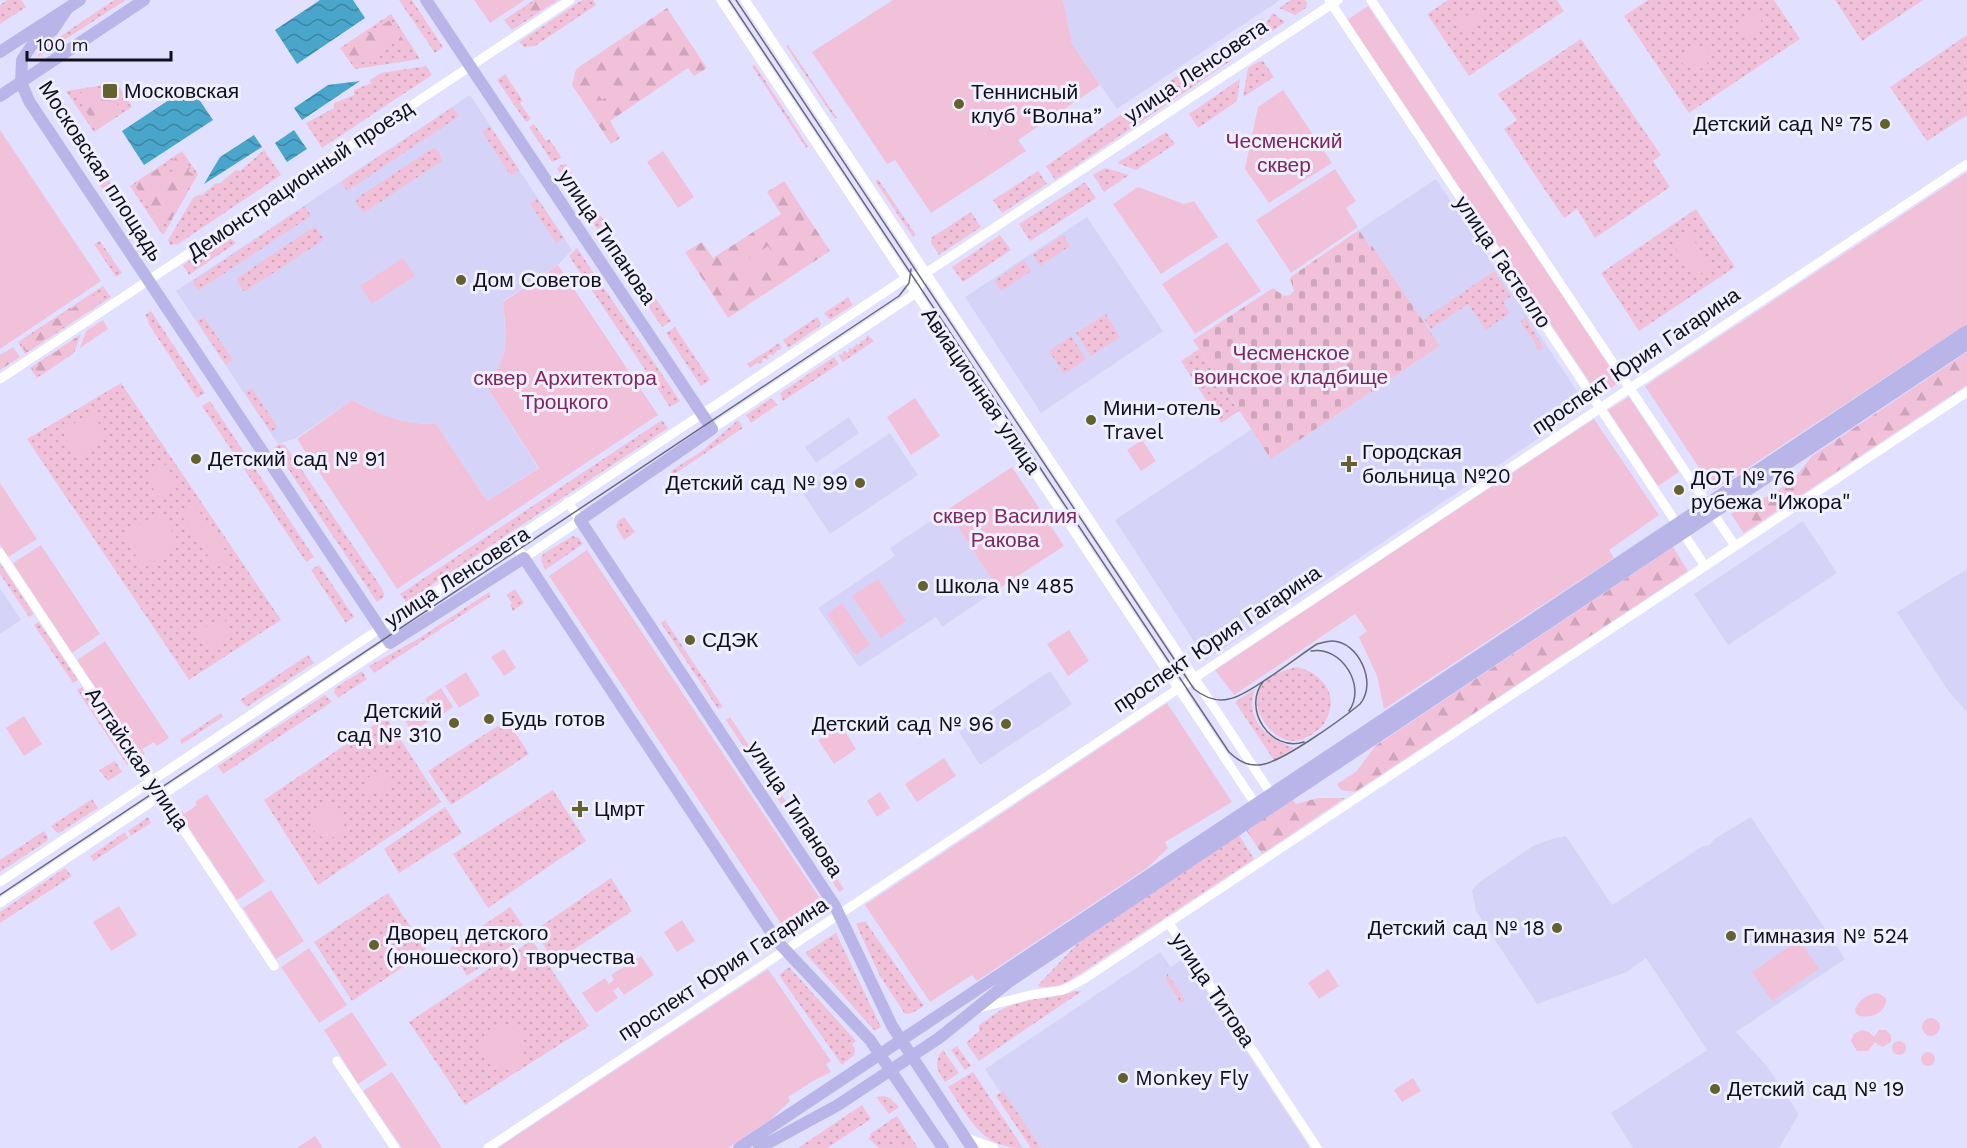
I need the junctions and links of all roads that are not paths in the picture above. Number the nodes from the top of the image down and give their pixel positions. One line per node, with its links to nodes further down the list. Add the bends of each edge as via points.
1 (80, 0): 9 (main road)
2 (144, 0): 12 (main road)
3 (426, 0): 11 (main road)
4 (570, 0): 11 (street, Демонстрационный проезд)
5 (721, 0): 16 (street, Авиационная улица)
6 (745, 0): 15 (street, Авиационная улица)
7 (1371, 0): 22 (street, улица Гастелло)
8 (1333, 1): 15 (street, улица Ленсовета); 24 (street, улица Гастелло)
9 (67, 9): 10 (main road); 12 (main road, via 53,30 21,60)
10 (0, 52)
11 (470, 66): 17 (street, Демонстрационный проезд); 25 (main road, улица Типанова)
12 (21, 82): 13 (main road); 17 (main road, Московская площадь, via 29,101)
13 (0, 96)
14 (1967, 164): 22 (street, проспект Юрия Гагарина)
15 (926, 273): 16 (street, улица Ленсовета); 18 (street, улица Ленсовета); 38 (street, Авиационная улица)
16 (906, 278): 18 (street, Авиационная улица); 25 (street, улица Ленсовета)
17 (149, 280): 21 (street, Демонстрационный проезд); 36 (main road)
18 (916, 293): 26 (street, улица Ленсовета); 39 (street, Авиационная улица)
19 (1967, 331): 28 (main road)
20 (1967, 344): 28 (main road)
21 (0, 379)
22 (1630, 388): 24 (street, проспект Юрия Гагарина); 28 (street, улица Гастелло)
23 (1967, 392): 32 (street)
24 (1600, 408): 30 (street, улица Гастелло); 38 (street, проспект Юрия Гагарина)
25 (702, 414): 26 (main road, улица Типанова); 27 (street, улица Ленсовета)
26 (712, 429): 29 (main road, улица Ленсовета)
27 (568, 502): 29 (street, улица Типанова); 31 (street, улица Ленсовета)
28 (1710, 508): 30 (main road); 32 (street)
29 (580, 520): 34 (street, улица Ленсовета); 46 (main road, улица Типанова)
30 (1680, 529): 35 (street); 42 (main road)
31 (512, 540): 34 (street); 36 (street, улица Ленсовета)
32 (1735, 546): 35 (street)
33 (0, 553): 40 (street, Алтайская улица)
34 (524, 558): 37 (main road, улица Ленсовета); 48 (main road, via 777,942)
35 (1705, 566): 47 (street)
36 (380, 628): 37 (main road); 40 (street, улица Ленсовета)
37 (390, 643): 41 (street, улица Ленсовета)
38 (1195, 678): 39 (street, проспект Юрия Гагарина); 42 (street, Авиационная улица)
39 (1179, 688): 43 (street, Авиационная улица); 46 (street, проспект Юрия Гагарина)
40 (151, 781): 41 (street, Алтайская улица); 44 (street, улица Ленсовета)
41 (161, 796): 45 (street, улица Ленсовета); 49 (street, Алтайская улица)
42 (1275, 798): 43 (main road)
43 (1258, 809): 50 (main road, via 1010,981); 51 (main road)
44 (0, 882)
45 (0, 903)
46 (840, 915): 48 (street, проспект Юрия Гагарина); 51 (main road, улица Типанова)
47 (1168, 922): 50 (street, via 1073,986); 64 (street, улица Титова)
48 (787, 951): 52 (main road); 58 (street, проспект Юрия Гагарина)
49 (274, 966)
50 (975, 1010): 53 (main road)
51 (901, 1040): 52 (main road); 53 (main road, улица Типанова)
52 (880, 1054): 55 (main road); 59 (main road)
53 (911, 1056): 55 (main road); 56 (main road, улица Типанова)
54 (337, 1061): 57 (street)
55 (891, 1069): 60 (main road, via 809,1122); 61 (main road)
56 (964, 1137): 62 (main road, улица Типанова); 63 (street)
57 (395, 1148)
58 (488, 1148)
59 (739, 1148)
60 (759, 1148)
61 (943, 1148)
62 (972, 1148)
63 (994, 1148)
64 (1317, 1148)

